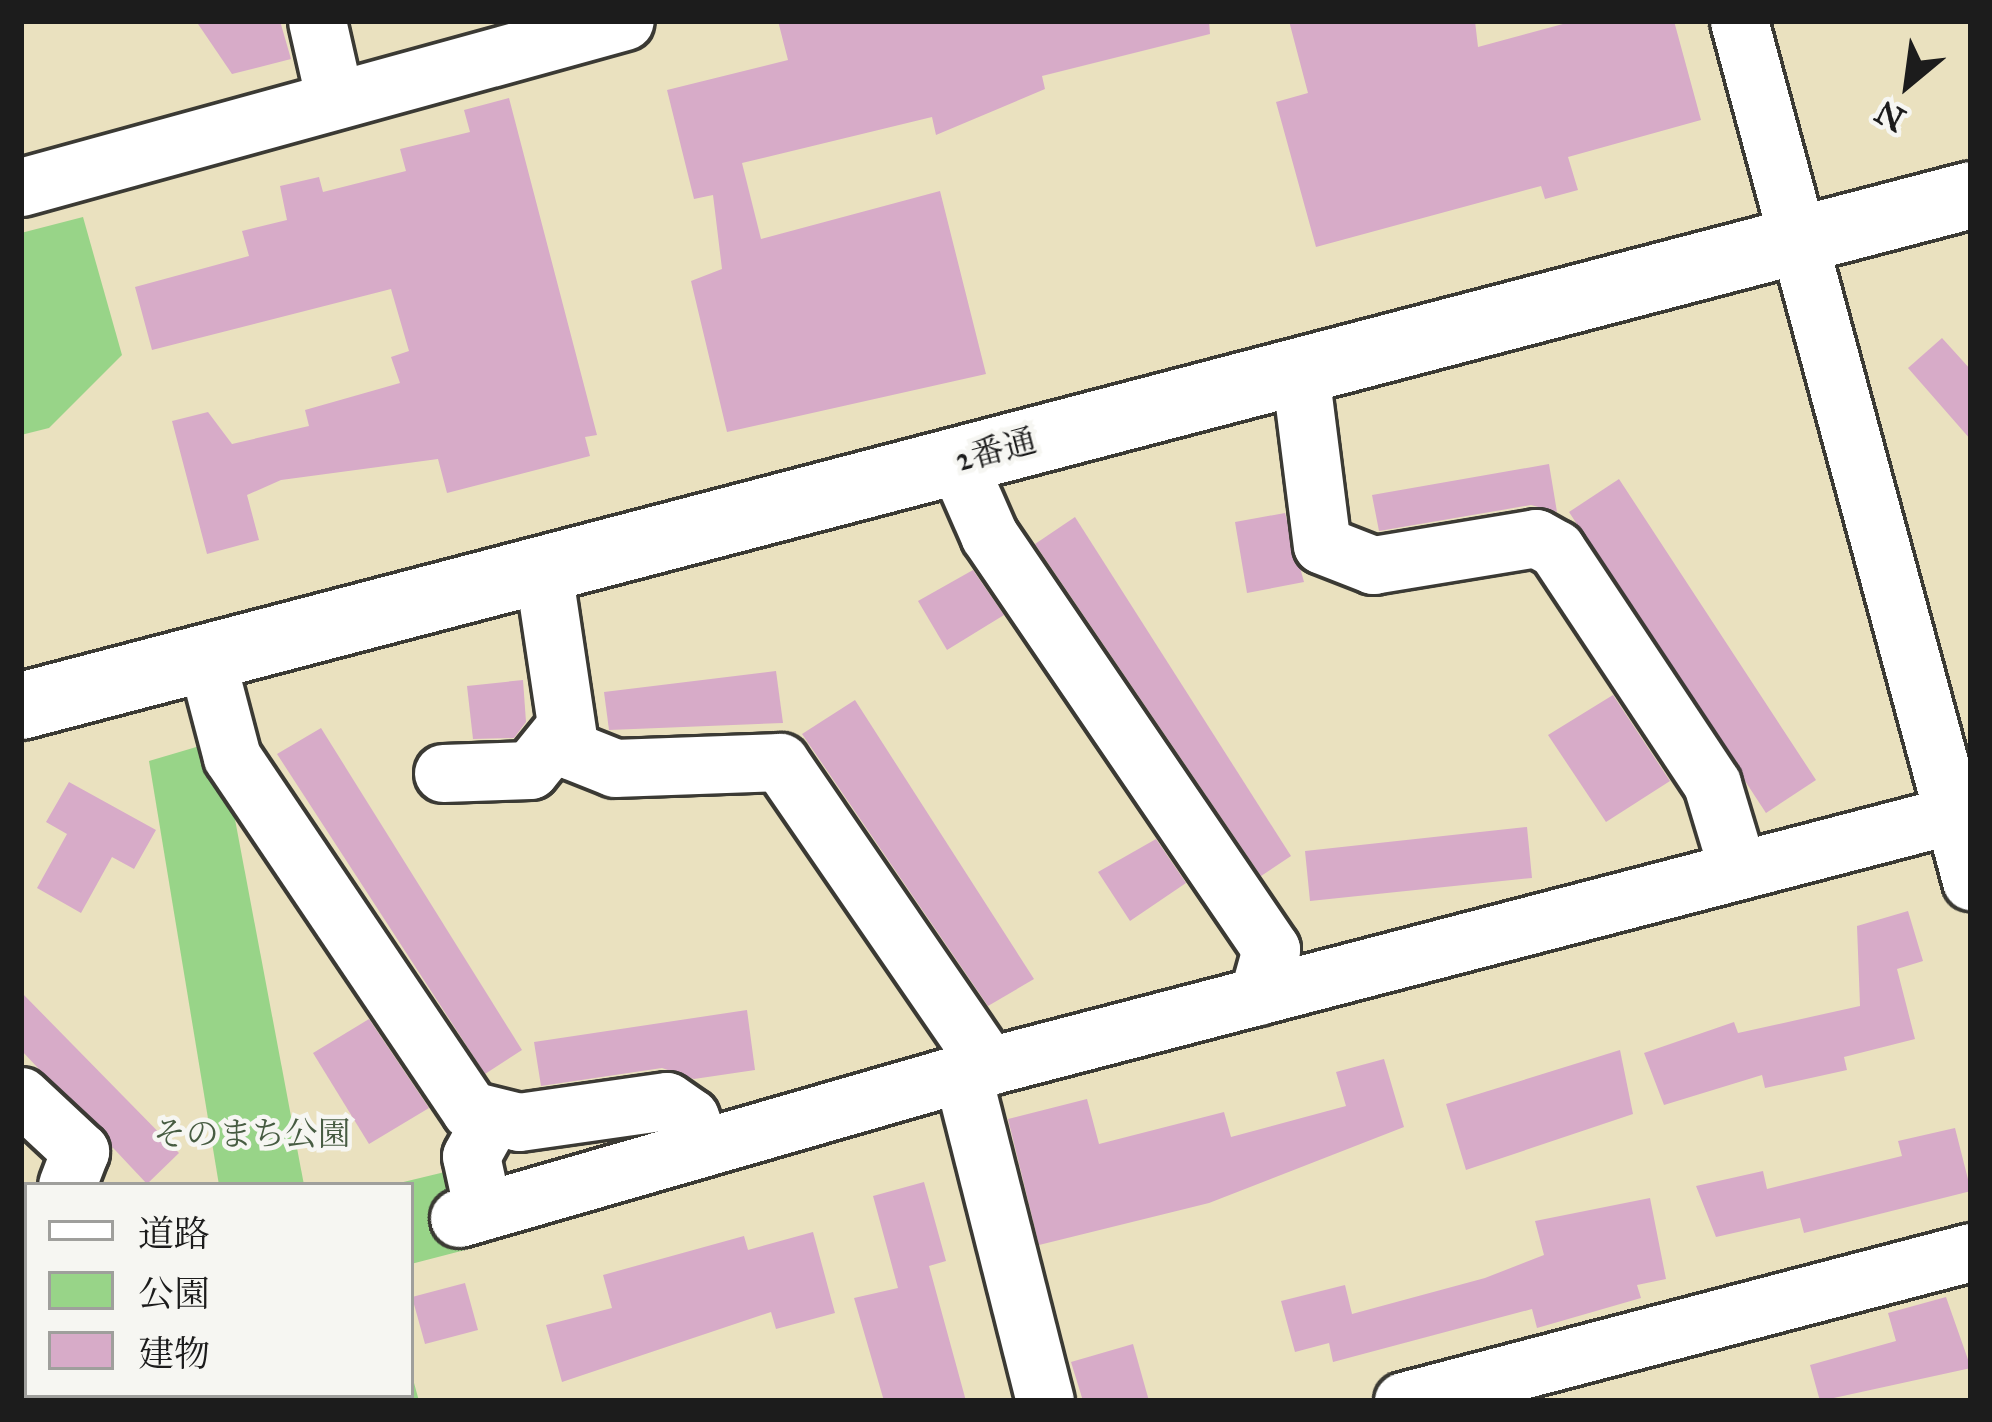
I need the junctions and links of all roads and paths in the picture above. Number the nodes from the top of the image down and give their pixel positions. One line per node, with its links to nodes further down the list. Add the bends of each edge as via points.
1 (317, 21): 4 (street)
2 (626, 21): 4 (street)
3 (1739, 21): 7 (street)
4 (335, 100): 5 (street)
5 (21, 187)
6 (1971, 196): 7 (main road, 2番通)
7 (1797, 242): 8 (main road, 2番通); 15 (street)
8 (1300, 372): 9 (main road, 2番通); 16 (street, via 1322,545 1373,565 1536,538 1556,549 1712,784)
9 (958, 462): 10 (main road, 2番通); 18 (street, via 988,535 1271,950)
10 (543, 570): 11 (main road, 2番通); 13 (street)
11 (206, 658): 12 (main road, 2番通); 21 (street, via 232,758 470,1110)
12 (21, 706)
13 (560, 733): 14 (street, via 530,770); 19 (street, via 589,762 615,768 780,761)
14 (443, 773)
15 (1962, 812): 16 (street); 17 (street)
16 (1738, 870): 18 (street)
17 (1971, 880)
18 (1258, 996): 19 (street)
19 (975, 1070): 22 (street); 26 (street)
20 (21, 1096): 23 (street, via 80,1150)
21 (490, 1122): 22 (street, via 668,1101 690,1117); 22 (street, via 471,1156 471,1215)
22 (701, 1148)
23 (84, 1181)
24 (1971, 1252): 25 (street)
25 (1526, 1386): 27 (street)
26 (1045, 1401)
27 (1403, 1401)

